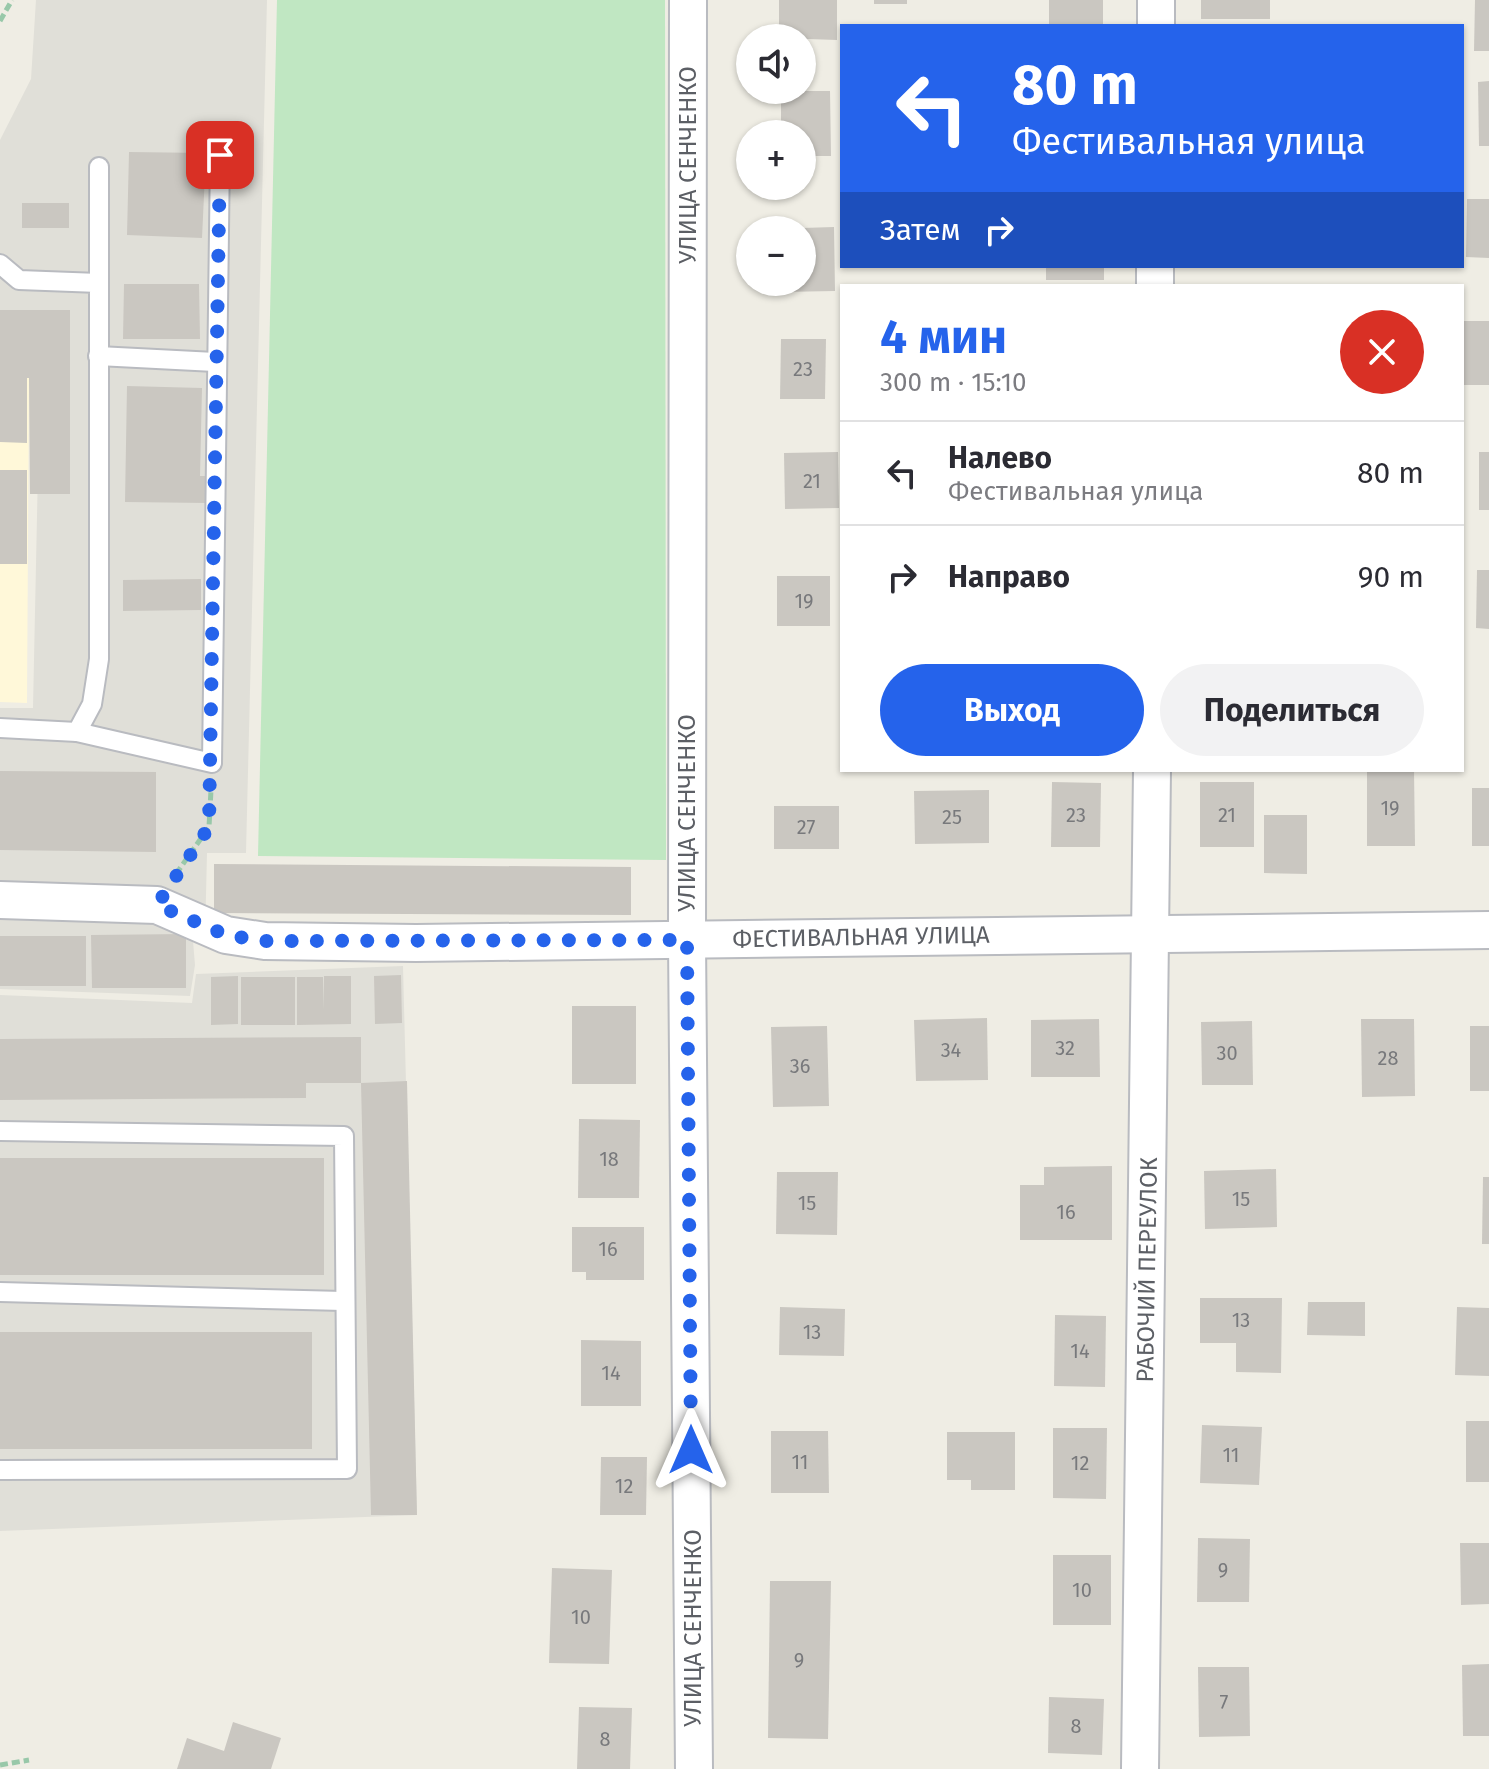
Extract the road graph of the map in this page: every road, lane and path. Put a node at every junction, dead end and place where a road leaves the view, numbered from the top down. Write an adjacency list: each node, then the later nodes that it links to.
1 (12, 0): 4 (path)
2 (688, 0): 20 (street, УЛИЦА СЕНЧЕНКО)
3 (1156, 0): 5 (street)
4 (0, 21)
5 (1156, 24)
6 (220, 155): 11 (lane)
7 (99, 167): 9 (lane)
8 (0, 264): 9 (lane)
9 (99, 283): 10 (lane)
10 (98, 356): 11 (lane); 13 (lane)
11 (215, 362): 14 (lane)
12 (0, 728): 13 (lane)
13 (77, 732): 14 (lane)
14 (212, 763): 17 (path)
15 (1152, 772): 19 (street, РАБОЧИЙ ПЕРЕУЛОК)
16 (0, 900): 17 (street, ФЕСТИВАЛЬНАЯ УЛИЦА)
17 (157, 905): 20 (street, ФЕСТИВАЛЬНАЯ УЛИЦА)
18 (1489, 930): 19 (street, ФЕСТИВАЛЬНАЯ УЛИЦА)
19 (1152, 933): 20 (street, ФЕСТИВАЛЬНАЯ УЛИЦА); 28 (street, РАБОЧИЙ ПЕРЕУЛОК)
20 (687, 940): 27 (street, УЛИЦА СЕНЧЕНКО)
21 (0, 1131): 23 (lane)
22 (0, 1292): 23 (lane)
23 (343, 1301): 24 (lane)
24 (0, 1470)
25 (29, 1760): 26 (path)
26 (0, 1765)
27 (694, 1769)
28 (1140, 1769)

